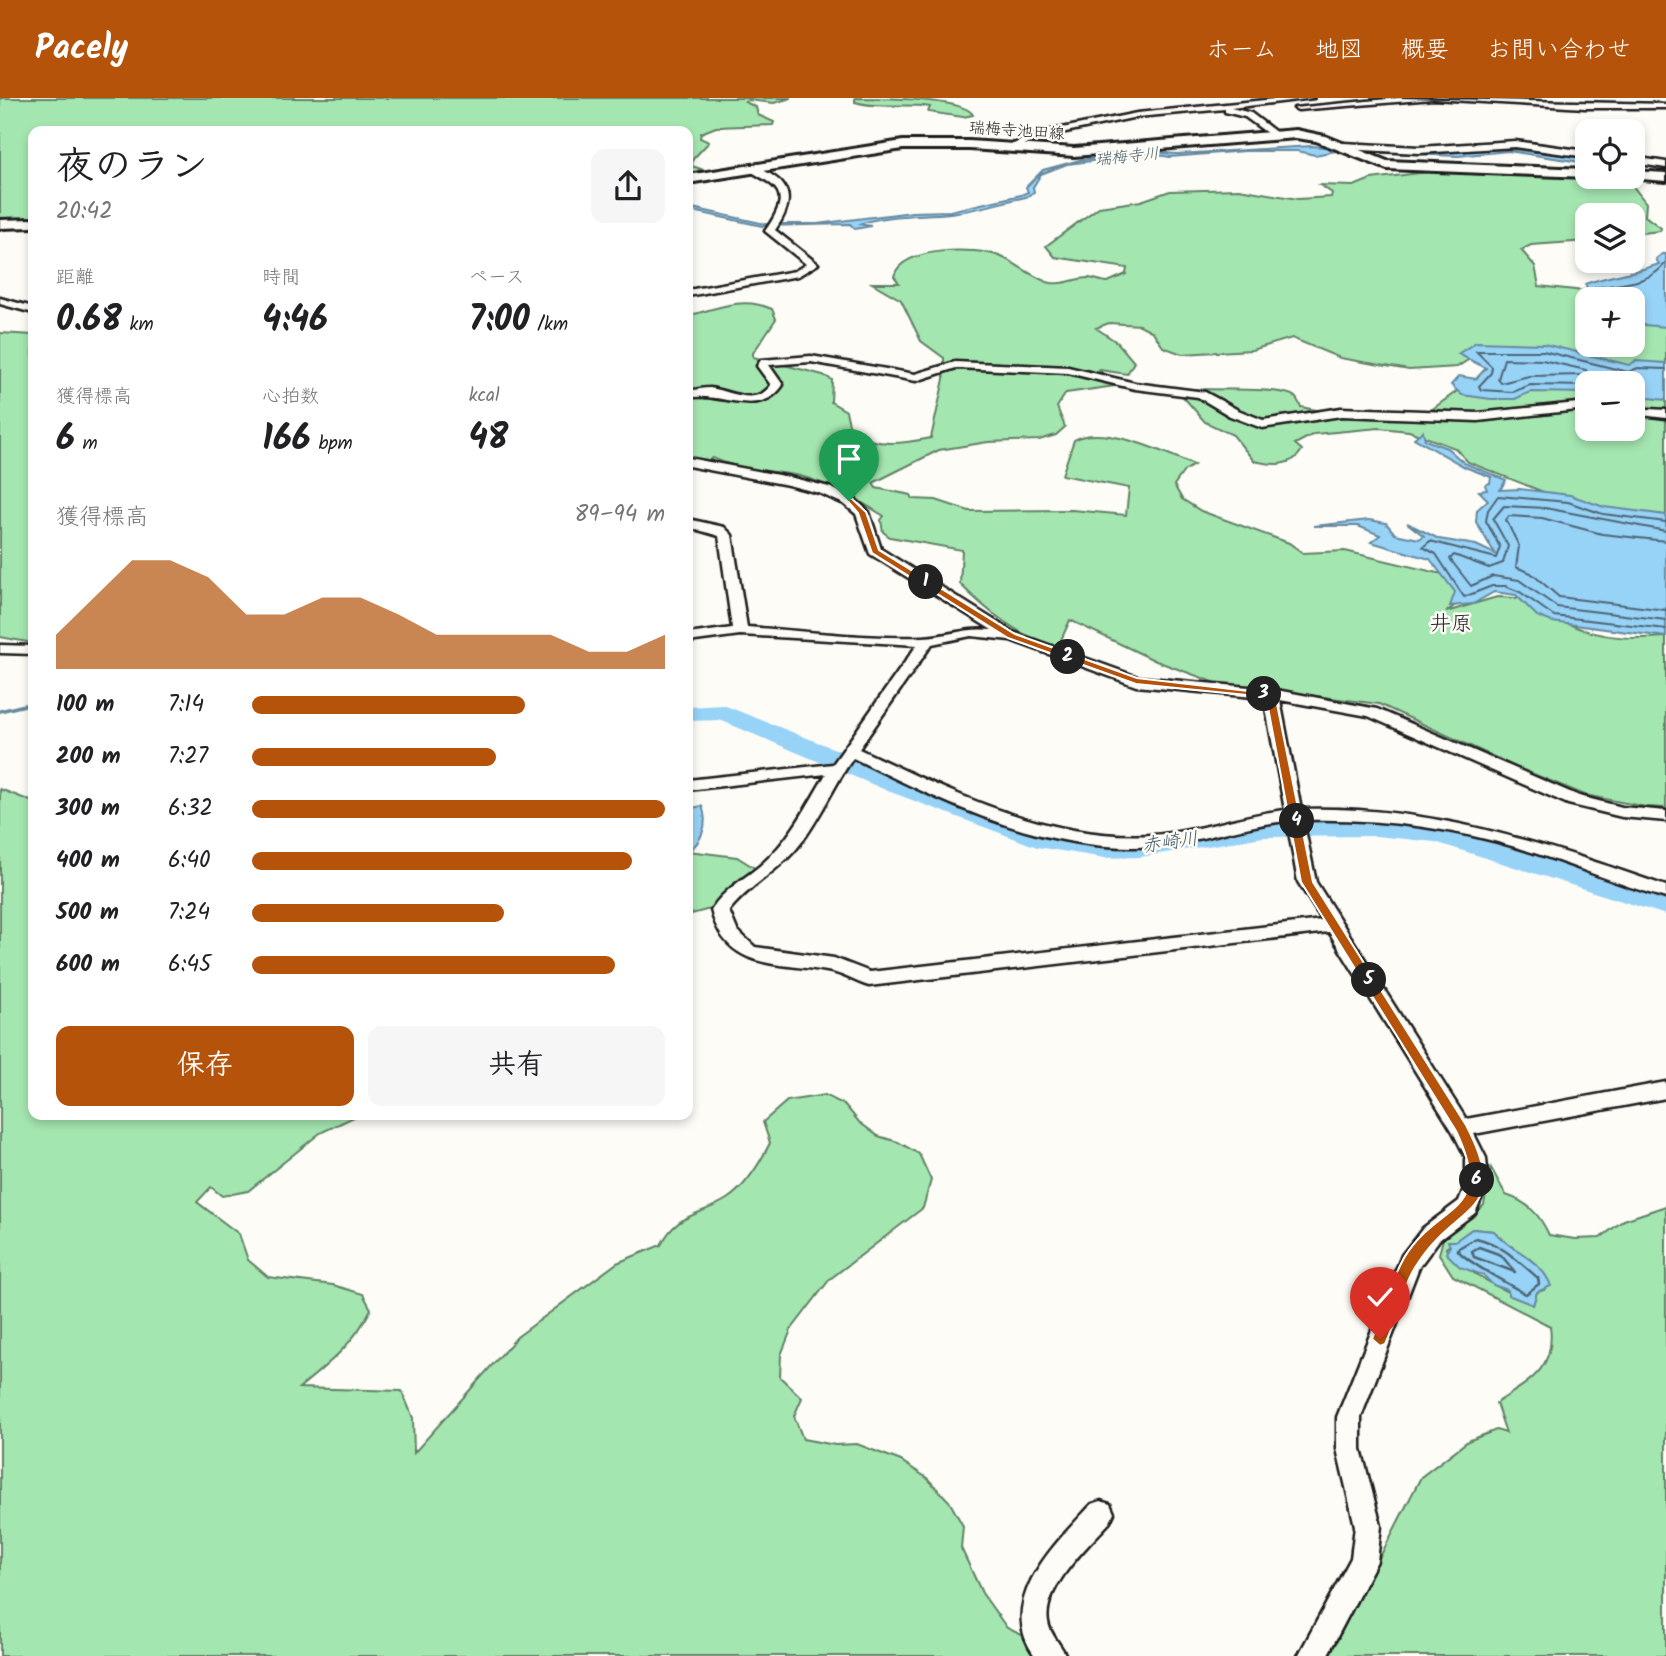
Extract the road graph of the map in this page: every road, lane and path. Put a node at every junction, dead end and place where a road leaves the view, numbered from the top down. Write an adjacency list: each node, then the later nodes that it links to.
1 (1216, 98): 8 (street)
2 (1310, 98): 6 (street)
3 (1430, 98): 7 (street)
4 (1436, 98): 5 (street)
5 (1666, 106)
6 (1204, 108): 7 (street); 8 (street)
7 (1232, 110): 9 (street)
8 (1190, 111): 11 (street)
9 (1274, 135): 10 (main road, 瑞梅寺池田線); 11 (main road, 瑞梅寺池田線)
10 (1343, 146): 12 (street); 16 (main road, 瑞梅寺池田線)
11 (1009, 148): 15 (main road, 瑞梅寺池田線)
12 (1575, 152)
13 (1645, 162): 14 (street)
14 (1666, 165)
15 (751, 168): 19 (main road, 瑞梅寺池田線); 22 (street)
16 (1575, 173)
17 (1645, 176): 18 (main road)
18 (1666, 177)
19 (693, 178)
20 (28, 223): 21 (main road)
21 (0, 224)
22 (693, 292)
23 (0, 301): 24 (street)
24 (28, 309)
25 (693, 394): 26 (street)
26 (1575, 407)
27 (1645, 412): 28 (street)
28 (1666, 414)
29 (693, 463): 32 (street)
30 (693, 524): 31 (street)
31 (740, 631): 33 (street); 34 (street)
32 (1012, 636): 34 (street); 37 (street)
33 (693, 637)
34 (927, 641): 38 (street)
35 (0, 649): 36 (street)
36 (28, 650)
37 (1270, 694): 41 (street); 42 (street)
38 (850, 751): 39 (street); 42 (street)
39 (838, 768): 40 (street); 44 (street)
40 (693, 784)
41 (1666, 817)
42 (1298, 825): 43 (street); 44 (street)
43 (1666, 892)
44 (1334, 925): 46 (street)
45 (1666, 1090): 46 (street)
46 (1461, 1128): 49 (street)
47 (1101, 1513): 48 (street)
48 (1052, 1656)
49 (1312, 1656)

